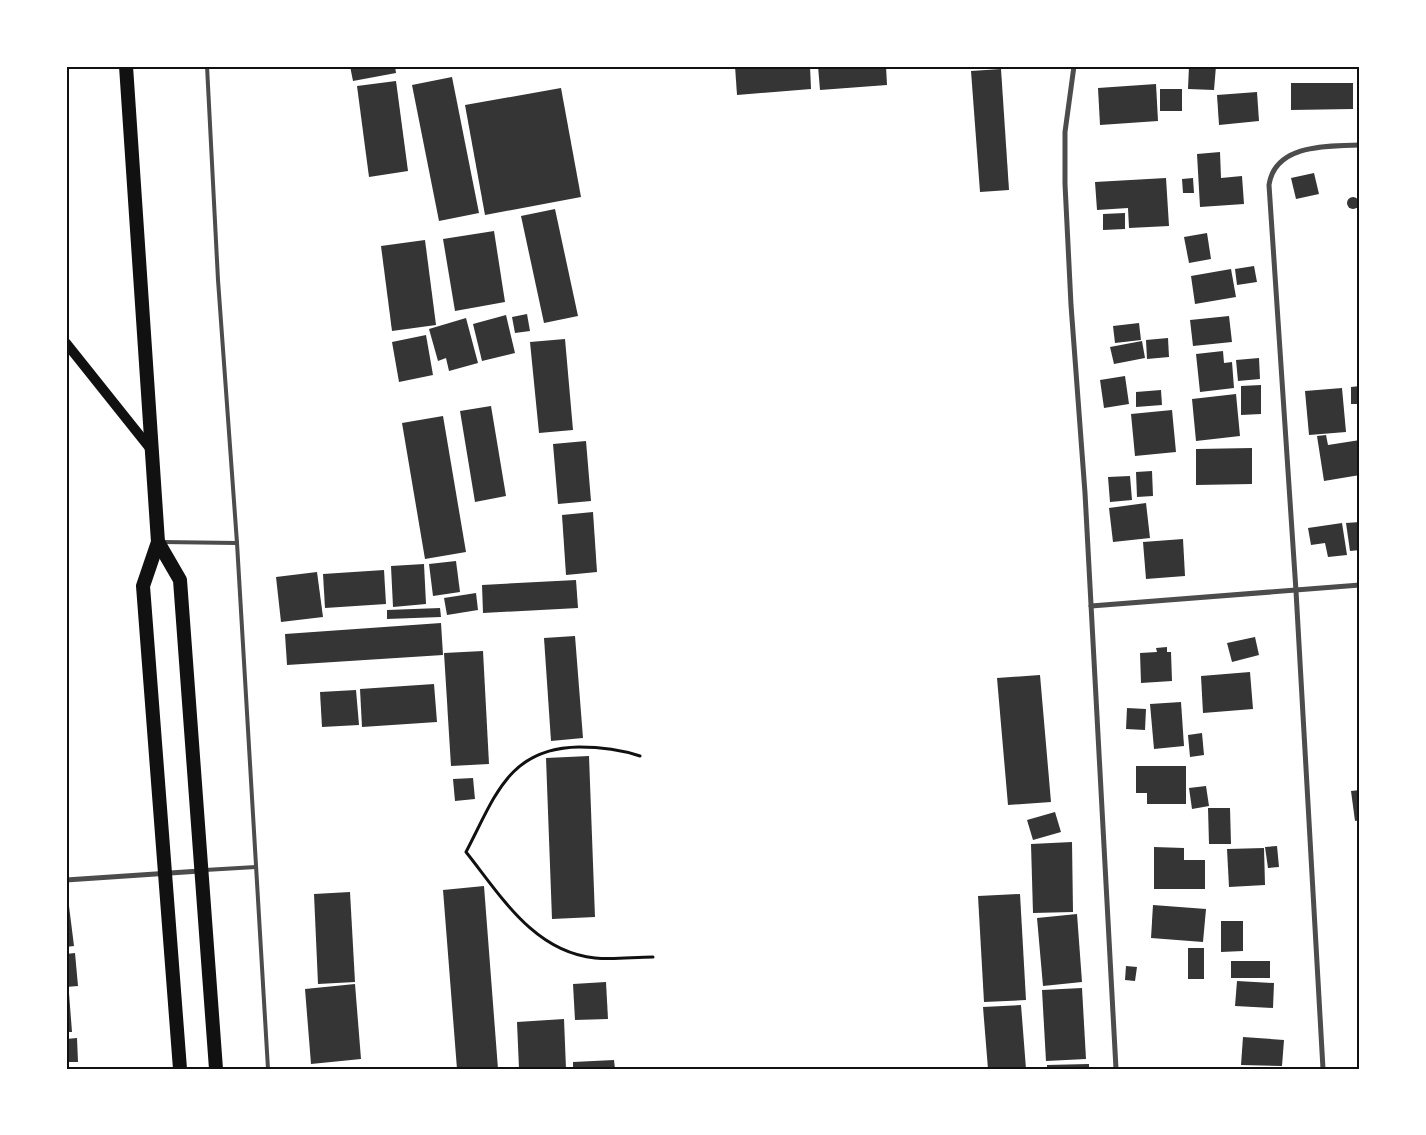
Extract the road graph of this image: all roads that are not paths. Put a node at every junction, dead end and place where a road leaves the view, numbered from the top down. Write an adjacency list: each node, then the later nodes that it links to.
1 (126, 66): 6 (highway)
2 (207, 66): 8 (lane)
3 (1074, 66): 11 (street)
4 (1360, 145): 10 (street)
5 (66, 343): 6 (main road)
6 (154, 453): 7 (highway)
7 (158, 542): 8 (lane); 13 (highway); 14 (highway)
8 (237, 543): 12 (lane)
9 (1360, 585): 10 (street)
10 (1296, 591): 11 (street); 20 (street)
11 (1091, 606): 19 (street)
12 (256, 867): 13 (lane); 18 (lane)
13 (203, 870): 14 (street); 17 (highway)
14 (166, 873): 15 (street); 16 (highway)
15 (66, 880)
16 (180, 1069)
17 (216, 1069)
18 (268, 1069)
19 (1116, 1069)
20 (1323, 1069)

